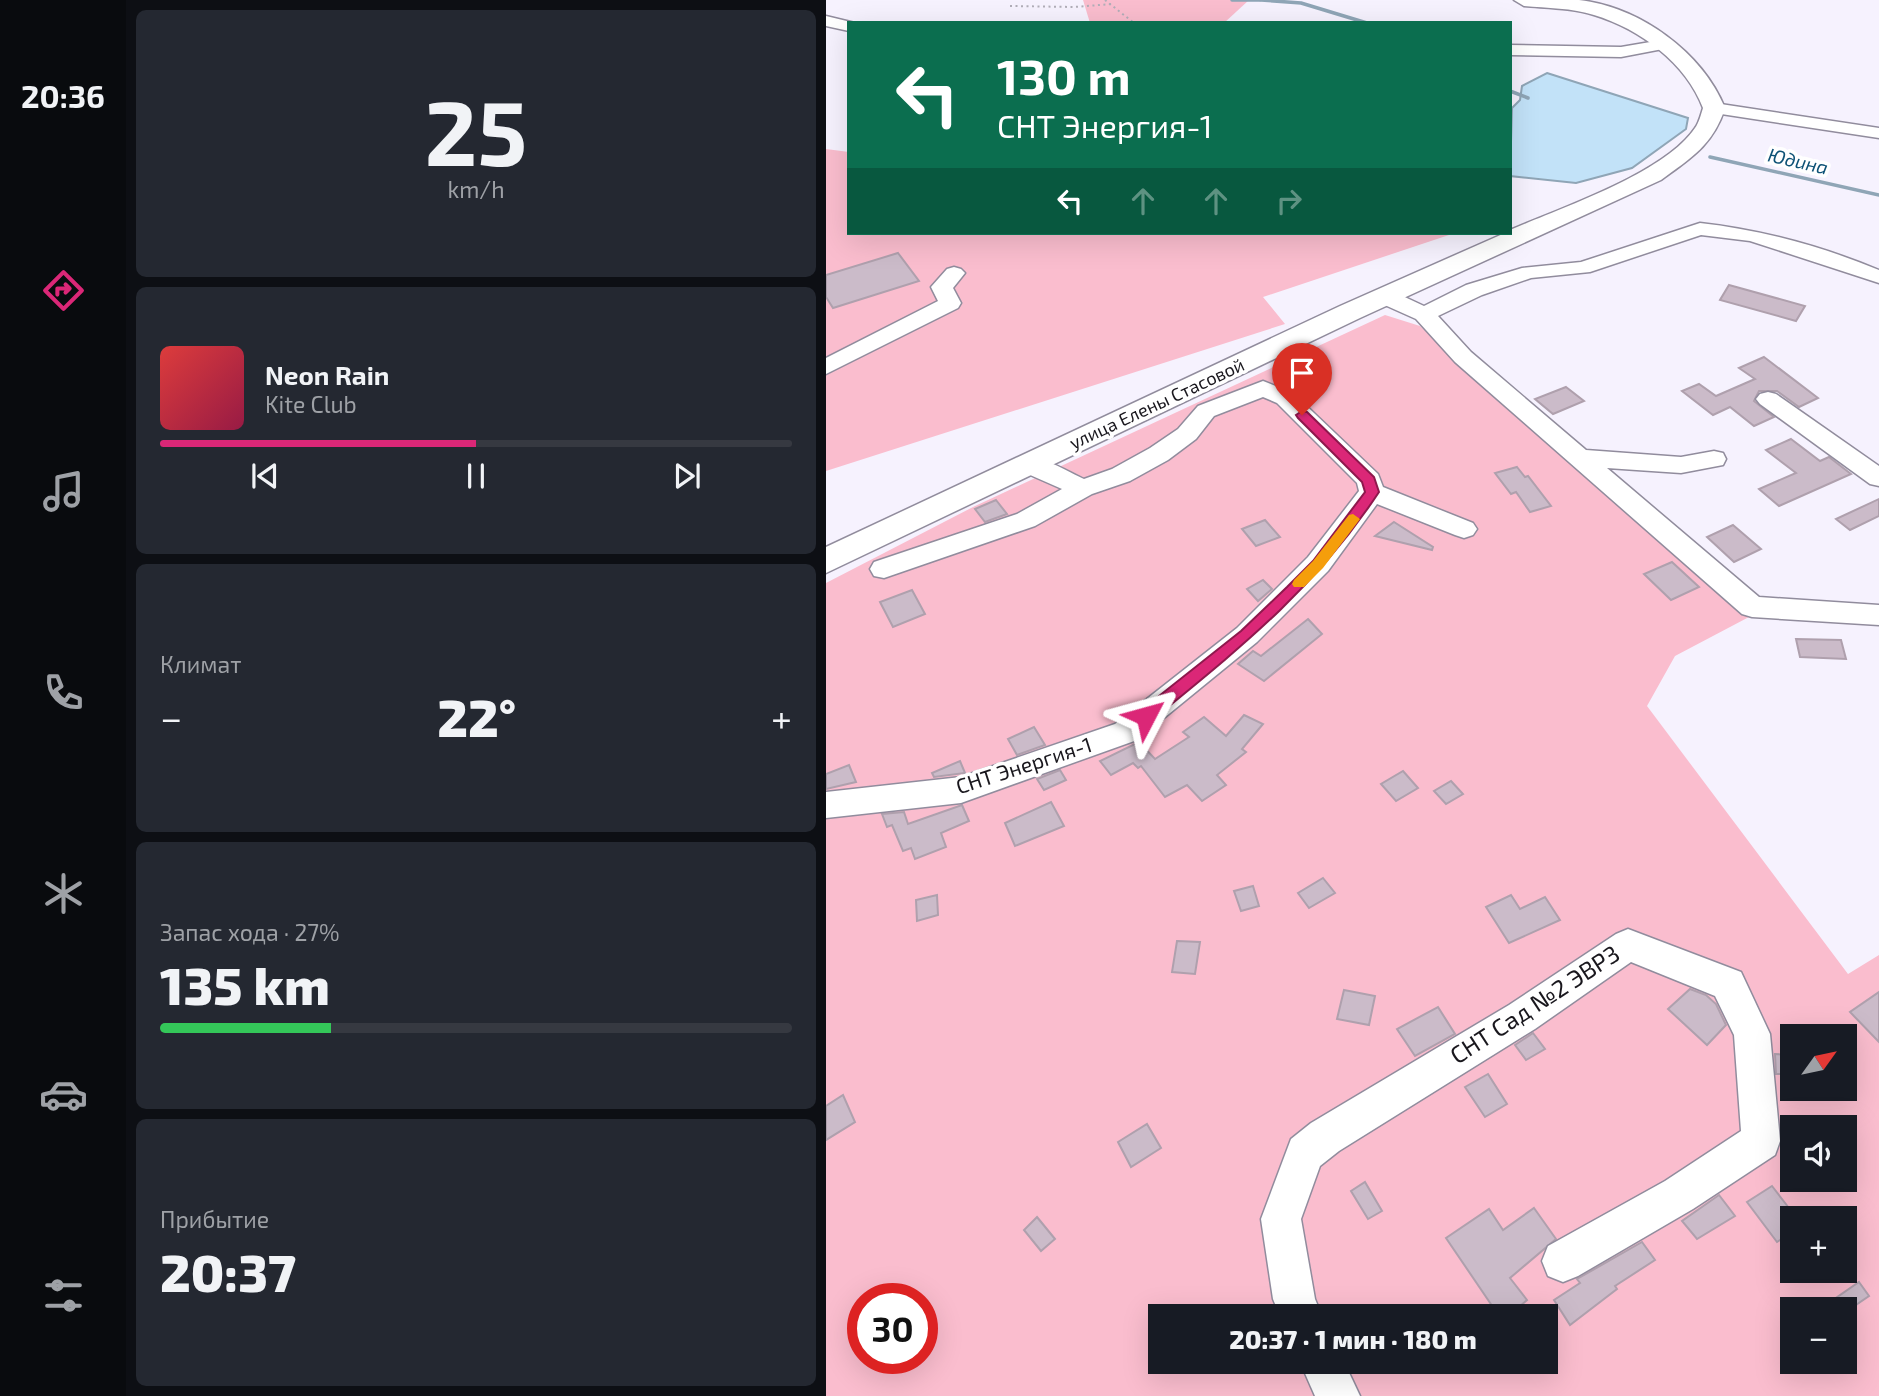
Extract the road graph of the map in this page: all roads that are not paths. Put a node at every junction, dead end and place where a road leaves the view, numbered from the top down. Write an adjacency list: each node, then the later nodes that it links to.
1 (1524, 0): 2 (main road)
2 (1595, 6): 5 (main road)
3 (826, 21): 4 (street)
4 (847, 26)
5 (1662, 45): 6 (street); 7 (main road)
6 (1512, 50)
7 (1714, 108): 8 (street); 13 (main road, улица Елены Стасовой)
8 (1879, 133)
9 (1849, 265): 10 (street); 12 (street); 14 (street)
10 (1879, 267)
11 (954, 273): 15 (street)
12 (1879, 277)
13 (1386, 297): 14 (street); 19 (main road, улица Елены Стасовой)
14 (1424, 314): 17 (street)
15 (826, 367)
16 (1768, 399): 20 (street)
17 (1580, 458): 18 (street); 26 (street)
18 (1714, 458)
19 (1030, 465): 21 (street); 24 (main road, улица Елены Стасовой)
20 (1879, 478)
21 (1083, 488): 22 (street); 25 (street)
22 (1372, 492): 23 (street); 27 (street, СНТ Энергия-1)
23 (1464, 529)
24 (826, 561)
25 (884, 569)
26 (1879, 615)
27 (826, 805)
28 (1563, 1261): 29 (street, СНТ Сад №2 ЭВРЗ)
29 (1296, 1304)
30 (1328, 1374): 31 (street)
31 (1338, 1396)

